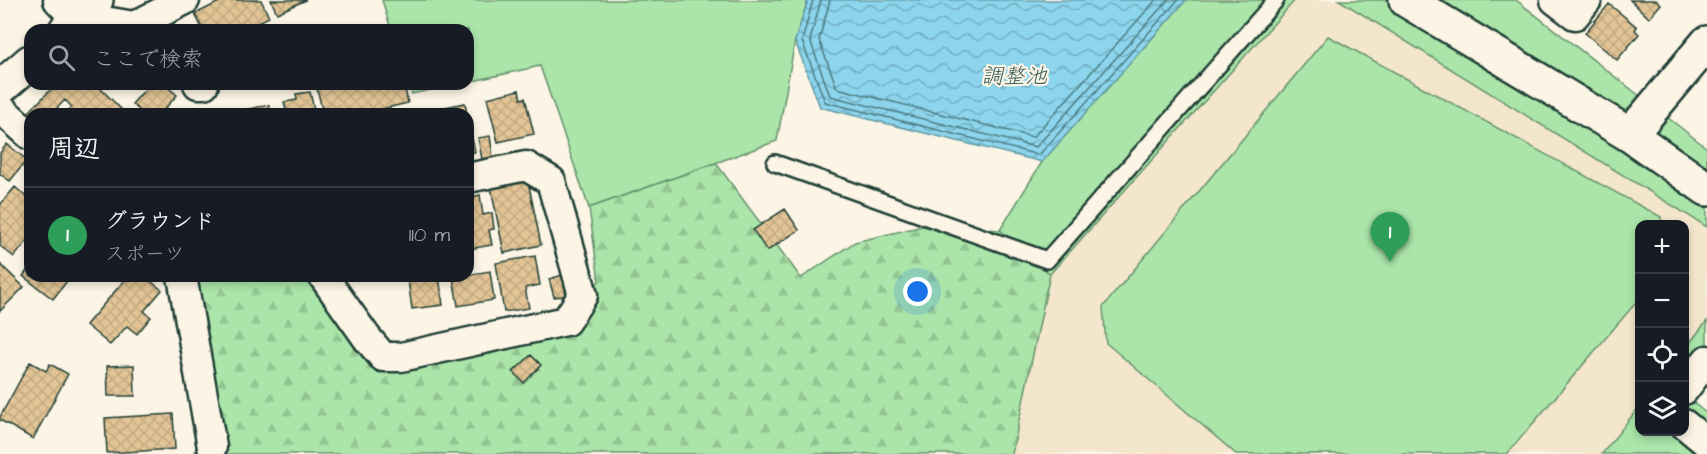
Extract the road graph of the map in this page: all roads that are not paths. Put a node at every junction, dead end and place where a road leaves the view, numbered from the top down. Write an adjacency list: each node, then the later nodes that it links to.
1 (185, 0): 8 (street)
2 (1276, 0): 15 (lane)
3 (1406, 0): 14 (street)
4 (1555, 0): 5 (street)
5 (1587, 0)
6 (76, 13): 7 (street)
7 (120, 24)
8 (143, 24)
9 (1705, 50): 14 (street)
10 (24, 67): 11 (street)
11 (0, 88)
12 (0, 108): 13 (street)
13 (24, 130)
14 (1630, 135): 17 (street)
15 (776, 163)
16 (474, 177): 19 (street)
17 (1707, 189)
18 (183, 282): 24 (street)
19 (327, 282)
20 (1707, 360): 21 (street)
21 (1689, 383)
22 (1689, 428): 23 (street)
23 (1707, 443)
24 (212, 447)

